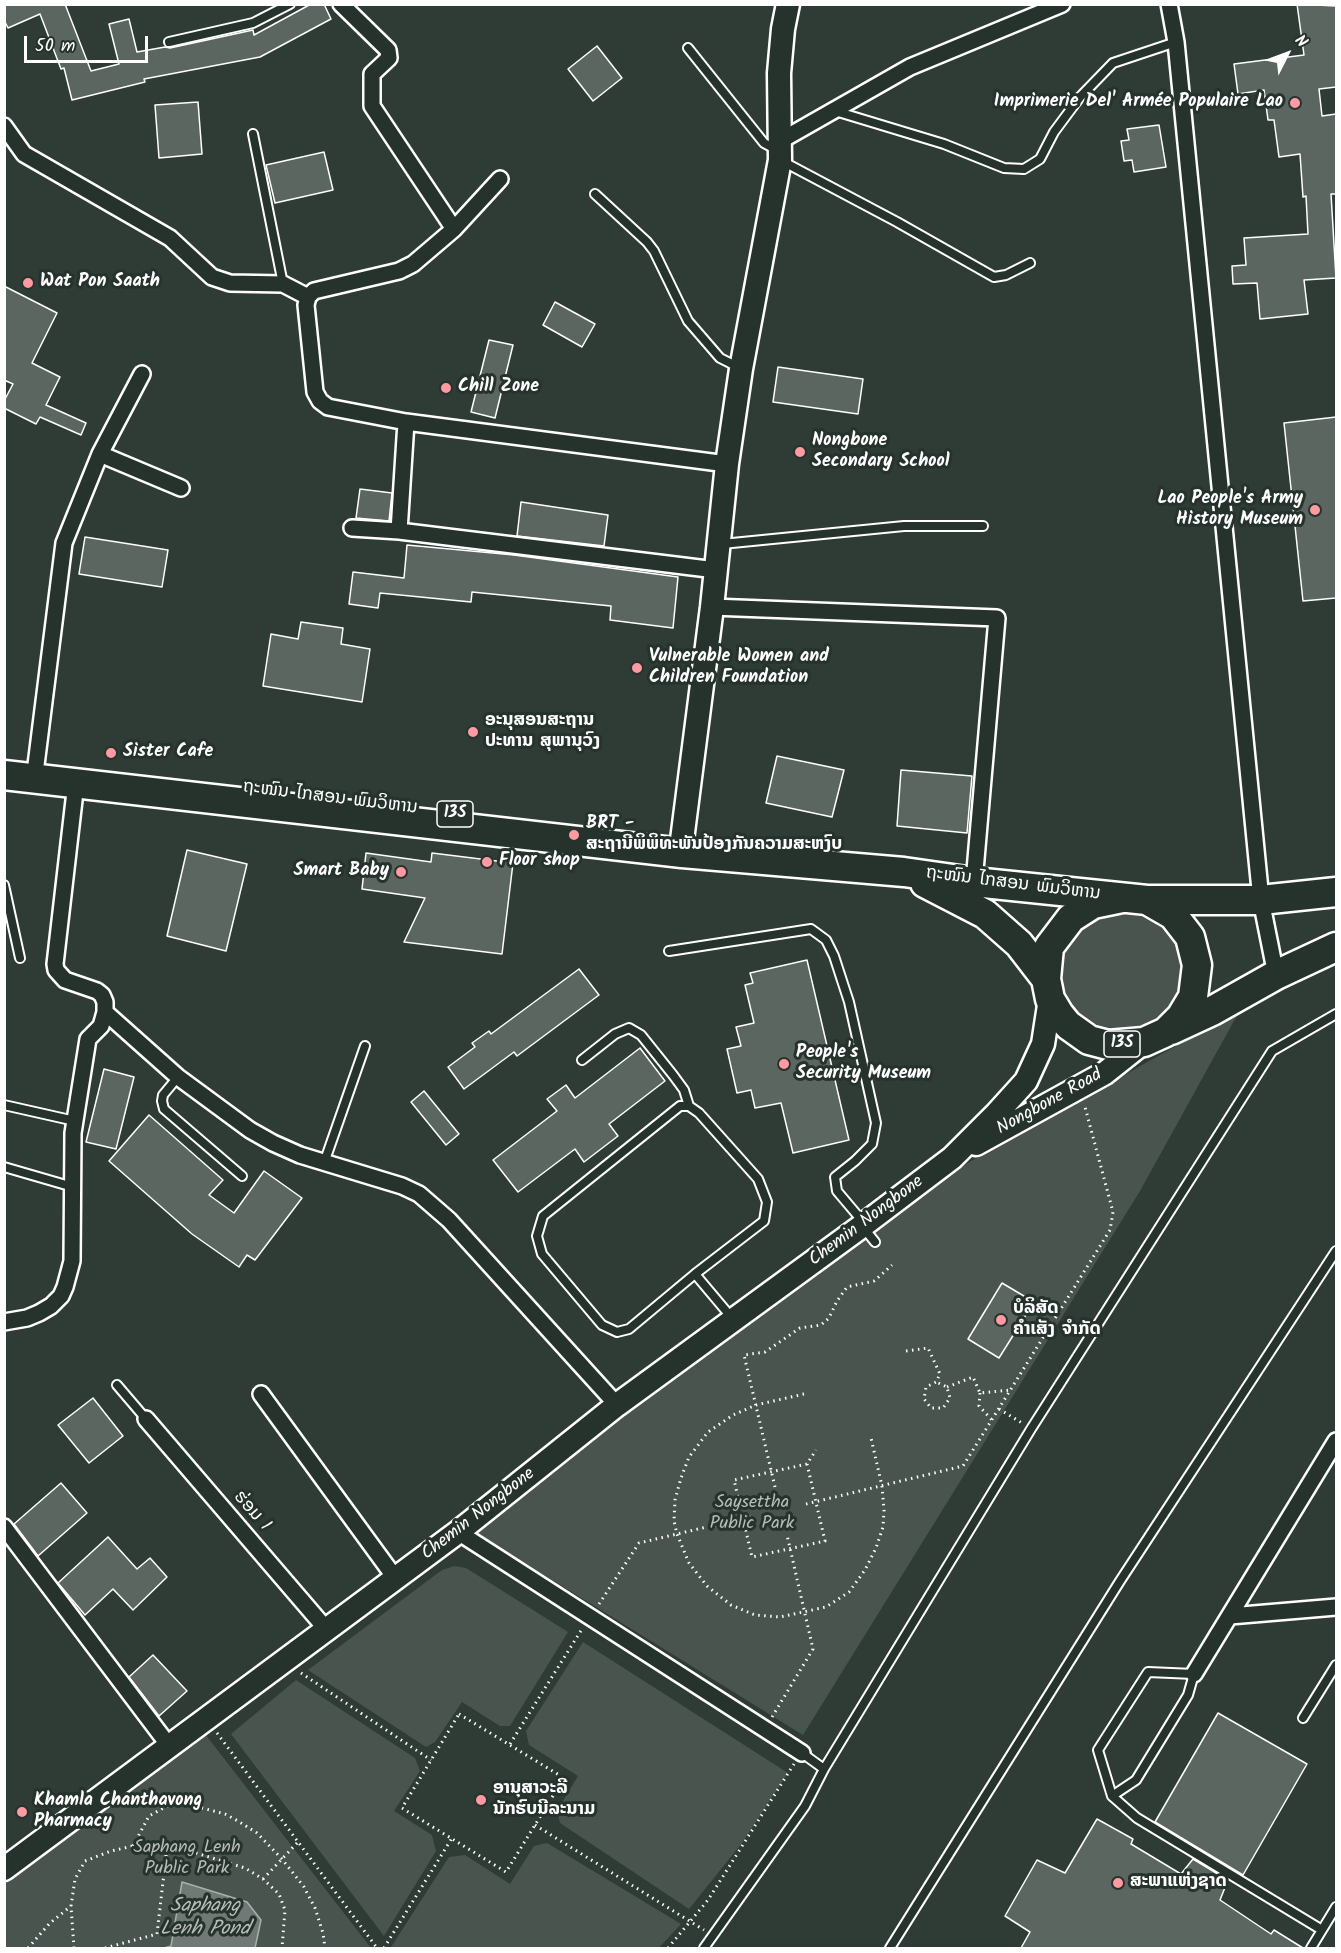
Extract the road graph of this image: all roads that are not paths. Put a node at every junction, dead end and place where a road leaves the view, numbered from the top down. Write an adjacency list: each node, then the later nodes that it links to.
1 (290, 4): 6 (lane)
2 (341, 4): 16 (street)
3 (788, 4): 12 (street)
4 (1062, 4): 9 (street)
5 (1169, 4): 7 (street)
6 (169, 42)
7 (1176, 42): 9 (lane); 42 (street)
8 (688, 48): 12 (lane)
9 (835, 111): 12 (street)
10 (8, 132): 13 (street); 18 (street)
11 (253, 134): 18 (lane)
12 (780, 151): 17 (lane); 20 (street)
13 (4, 154)
14 (500, 179): 16 (street)
15 (595, 194): 20 (lane)
16 (454, 229): 19 (street)
17 (1030, 263)
18 (283, 284): 19 (street)
19 (308, 297): 22 (street)
20 (741, 369): 24 (street)
21 (142, 374): 23 (street)
22 (406, 422): 24 (street); 28 (street)
23 (100, 454): 25 (street); 33 (street)
24 (727, 464): 29 (street)
25 (181, 488)
26 (983, 526): 29 (lane)
27 (352, 528): 28 (street)
28 (399, 531): 30 (street)
29 (719, 544): 30 (street)
30 (716, 570): 31 (street)
31 (712, 607): 36 (street); 38 (street)
32 (4, 762): 33 (highway, ຖະໜົນ ໄກສອນ ພົມວິຫານ / 13S)
33 (36, 765): 36 (highway, ຖະໜົນ ໄກສອນ ພົມວິຫານ / 13S)
34 (4, 775): 35 (highway, ຖະໜົນ ໄກສອນ ພົມວິຫານ / 13S)
35 (76, 783): 37 (highway, ຖະໜົນ ໄກສອນ ພົມວິຫານ / 13S); 48 (street)
36 (682, 840): 37 (highway, ຖະໜົນ ໄກສອນ ພົມວິຫານ / 13S)
37 (904, 872): 38 (highway, ຖະໜົນ ໄກສອນ ພົມວິຫານ / 13S); 47 (highway, ຖະໜົນ ໄກສອນ ພົມວິຫານ / 13S)
38 (974, 882): 41 (highway, ຖະໜົນ ໄກສອນ ພົມວິຫານ / 13S)
39 (4, 885): 45 (lane)
40 (1336, 892): 42 (highway, ຖະໜົນ ໄກສອນ ພົມວິຫານ / 13S)
41 (1135, 899): 42 (highway, ຖະໜົນ ໄກສອນ ພົມວິຫານ / 13S); 47 (highway, 13S); 50 (highway, 13S)
42 (1261, 900): 46 (street)
43 (1336, 947): 46 (highway, 13S)
44 (669, 951): 62 (lane)
45 (20, 958)
46 (1276, 975): 50 (highway, 13S)
47 (1048, 989): 50 (highway, 13S); 57 (street)
48 (105, 1012): 53 (street); 56 (street)
49 (1336, 1014): 83 (lane)
50 (1155, 1037): 57 (street, Nongbone Road)
51 (365, 1046): 58 (lane)
52 (582, 1060): 55 (lane)
53 (178, 1077): 58 (street); 60 (lane)
54 (4, 1105): 56 (lane)
55 (689, 1106): 64 (lane); 64 (lane)
56 (75, 1121): 61 (street)
57 (952, 1158): 62 (street, Chemin Nongbone)
58 (324, 1163): 69 (street)
59 (4, 1167): 61 (lane)
60 (242, 1176)
61 (73, 1187): 66 (street)
62 (867, 1231): 65 (street, Chemin Nongbone)
63 (1336, 1251): 89 (lane)
64 (695, 1274): 65 (lane)
65 (733, 1320): 69 (street, Chemin Nongbone)
66 (4, 1322)
67 (117, 1385): 70 (lane)
68 (261, 1395): 74 (street)
69 (617, 1405): 73 (street, Chemin Nongbone)
70 (146, 1419): 77 (street, ຮ່ອມ 1)
71 (1336, 1441): 76 (street)
72 (4, 1527): 81 (street)
73 (459, 1532): 74 (street, Chemin Nongbone); 82 (street)
74 (396, 1579): 77 (street, Chemin Nongbone)
75 (1336, 1606): 76 (street)
76 (1230, 1616): 79 (street)
77 (327, 1630): 81 (street, Chemin Nongbone)
78 (1336, 1665): 80 (lane)
79 (1194, 1674): 84 (lane); 84 (lane)
80 (1303, 1718)
81 (170, 1748): 85 (street, Chemin Nongbone)
82 (802, 1753): 83 (lane)
83 (824, 1769): 88 (lane)
84 (1112, 1796): 87 (lane)
85 (4, 1869)
86 (1336, 1907): 87 (lane)
87 (1322, 1930): 90 (lane)
88 (704, 1948)
89 (890, 1948)
90 (1311, 1948)

